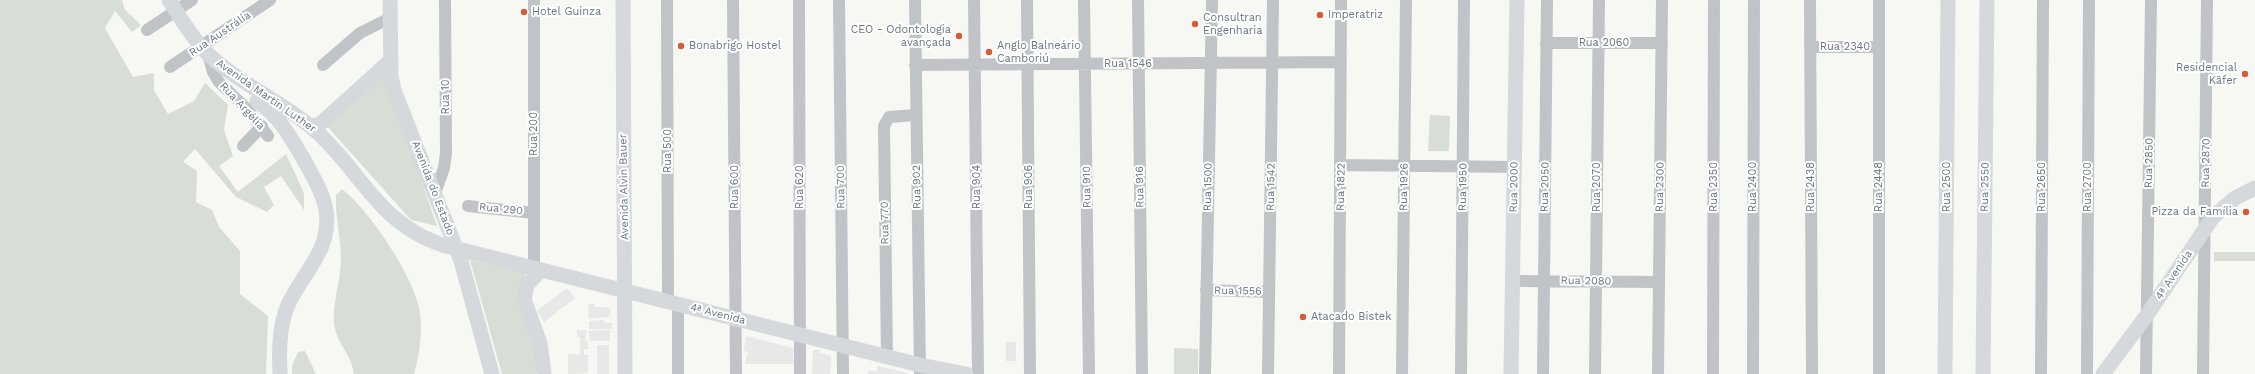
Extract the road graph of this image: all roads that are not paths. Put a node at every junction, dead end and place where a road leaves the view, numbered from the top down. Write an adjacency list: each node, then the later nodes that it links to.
1 (192, 0): 35 (street)
2 (390, 0): 36 (main road, Avenida do Estado)
3 (446, 0): 63 (street, Rua 10)
4 (534, 0): 65 (street, Rua 200)
5 (623, 0): 74 (main road, Avenida Alvin Bauer)
6 (667, 0): 76 (street, Rua 500)
7 (733, 0): 78 (street, Rua 600)
8 (799, 0): 79 (street, Rua 620)
9 (839, 0): 80 (street, Rua 700)
10 (915, 0): 51 (street, Rua 902)
11 (974, 0): 52 (street, Rua 904)
12 (1027, 0): 53 (street, Rua 906)
13 (1084, 0): 48 (street, Rua 910)
14 (1138, 0): 49 (street, Rua 916)
15 (1212, 0): 46 (street, Rua 1500)
16 (1273, 0): 47 (street, Rua 1542)
17 (1341, 0): 45 (street, Rua 1822)
18 (1406, 0): 59 (street, Rua 1926)
19 (1464, 0): 60 (street, Rua 1950)
20 (1517, 0): 61 (main road, Rua 2000)
21 (1547, 0): 38 (street, Rua 2050)
22 (1599, 0): 39 (street, Rua 2070)
23 (1662, 0): 40 (street, Rua 2300)
24 (1714, 0): 105 (street, Rua 2350)
25 (1754, 0): 106 (street, Rua 2400)
26 (1810, 0): 42 (street, Rua 2438)
27 (1879, 0): 41 (street, Rua 2448)
28 (1948, 0): 109 (main road, Rua 2500)
29 (1987, 0): 110 (main road, Rua 2550)
30 (2043, 0): 111 (street, Rua 2650)
31 (2088, 0): 112 (street, Rua 2700)
32 (2151, 0): 77 (street, Rua 2850)
33 (2207, 0): 66 (street, Rua 2870)
34 (264, 2): 43 (street, Rua Austrália)
35 (173, 5): 37 (street); 43 (main road, Avenida Martin Luther)
36 (390, 18): 44 (main road, Avenida do Estado); 50 (street)
37 (147, 30)
38 (1546, 43): 39 (street, Rua 2060); 70 (street, Rua 2050)
39 (1598, 43): 40 (street, Rua 2060); 71 (street, Rua 2070)
40 (1662, 43): 72 (street, Rua 2300)
41 (1879, 46): 42 (street, Rua 2340); 108 (street, Rua 2448)
42 (1810, 47): 107 (street, Rua 2438)
43 (205, 50): 54 (street, Rua Austrália); 56 (main road, Avenida Martin Luther); 57 (street, Rua Argélia); 83 (main road)
44 (391, 60): 56 (main road); 63 (main road, Avenida do Estado)
45 (1340, 62): 47 (street, Rua 1546); 58 (street, Rua 1822)
46 (1211, 63): 47 (street, Rua 1546); 49 (street, Rua 1546); 73 (street, Rua 1500)
47 (1272, 63): 75 (street, Rua 1542)
48 (1085, 64): 49 (street, Rua 1546); 53 (street, Rua 1546); 94 (street, Rua 910)
49 (1139, 64): 95 (street, Rua 916)
50 (322, 65)
51 (915, 65): 52 (street, Rua 1546); 55 (street, Rua 902)
52 (976, 65): 53 (street, Rua 1546); 92 (street, Rua 904)
53 (1028, 65): 93 (street, Rua 906)
54 (170, 67)
55 (916, 115): 81 (street, Rua 770); 82 (street, Rua 902)
56 (311, 126): 67 (main road, Avenida Martin Luther)
57 (243, 146)
58 (1341, 165): 59 (street); 98 (street, Rua 1822)
59 (1404, 166): 60 (street); 99 (street, Rua 1926)
60 (1463, 167): 61 (street); 100 (street, Rua 1950)
61 (1514, 168): 69 (main road, Rua 2000)
62 (2255, 188): 66 (main road, 4ª Avenida)
63 (435, 193): 84 (main road, Avenida do Estado)
64 (468, 206): 65 (street, Rua 290)
65 (534, 213): 68 (street, Rua 200)
66 (2205, 228): 77 (main road, 4ª Avenida); 115 (street, Rua 2870)
67 (471, 252): 68 (main road, 4ª Avenida)
68 (538, 269): 74 (main road, 4ª Avenida); 85 (main road)
69 (1512, 281): 70 (street, Rua 2080); 101 (main road, Rua 2000)
70 (1544, 281): 71 (street, Rua 2080); 102 (street, Rua 2050)
71 (1596, 282): 72 (street, Rua 2080); 103 (street, Rua 2070)
72 (1659, 282): 104 (street, Rua 2300)
73 (1206, 290): 75 (street, Rua 1556); 96 (street, Rua 1500)
74 (625, 291): 76 (main road, 4ª Avenida); 86 (main road, Avenida Alvin Bauer)
75 (1269, 292): 97 (street, Rua 1542)
76 (673, 303): 78 (main road, 4ª Avenida); 87 (street, Rua 500)
77 (2146, 315): 113 (main road, 4ª Avenida); 114 (street, Rua 2850)
78 (735, 319): 79 (main road, 4ª Avenida); 88 (street, Rua 600)
79 (800, 335): 80 (main road, 4ª Avenida); 89 (street, Rua 620)
80 (843, 346): 81 (main road, 4ª Avenida); 90 (street, Rua 700)
81 (887, 357): 82 (main road, 4ª Avenida)
82 (920, 370): 91 (main road, 4ª Avenida)
83 (280, 374)
84 (492, 374)
85 (544, 374)
86 (625, 374)
87 (678, 374)
88 (736, 374)
89 (800, 374)
90 (843, 374)
91 (966, 374)
92 (978, 374)
93 (1030, 374)
94 (1089, 374)
95 (1142, 374)
96 (1205, 374)
97 (1268, 374)
98 (1339, 374)
99 (1402, 374)
100 (1461, 374)
101 (1511, 374)
102 (1543, 374)
103 (1596, 374)
104 (1658, 374)
105 (1713, 374)
106 (1753, 374)
107 (1812, 374)
108 (1879, 374)
109 (1945, 374)
110 (1983, 374)
111 (2041, 374)
112 (2087, 374)
113 (2103, 374)
114 (2146, 374)
115 (2203, 374)

